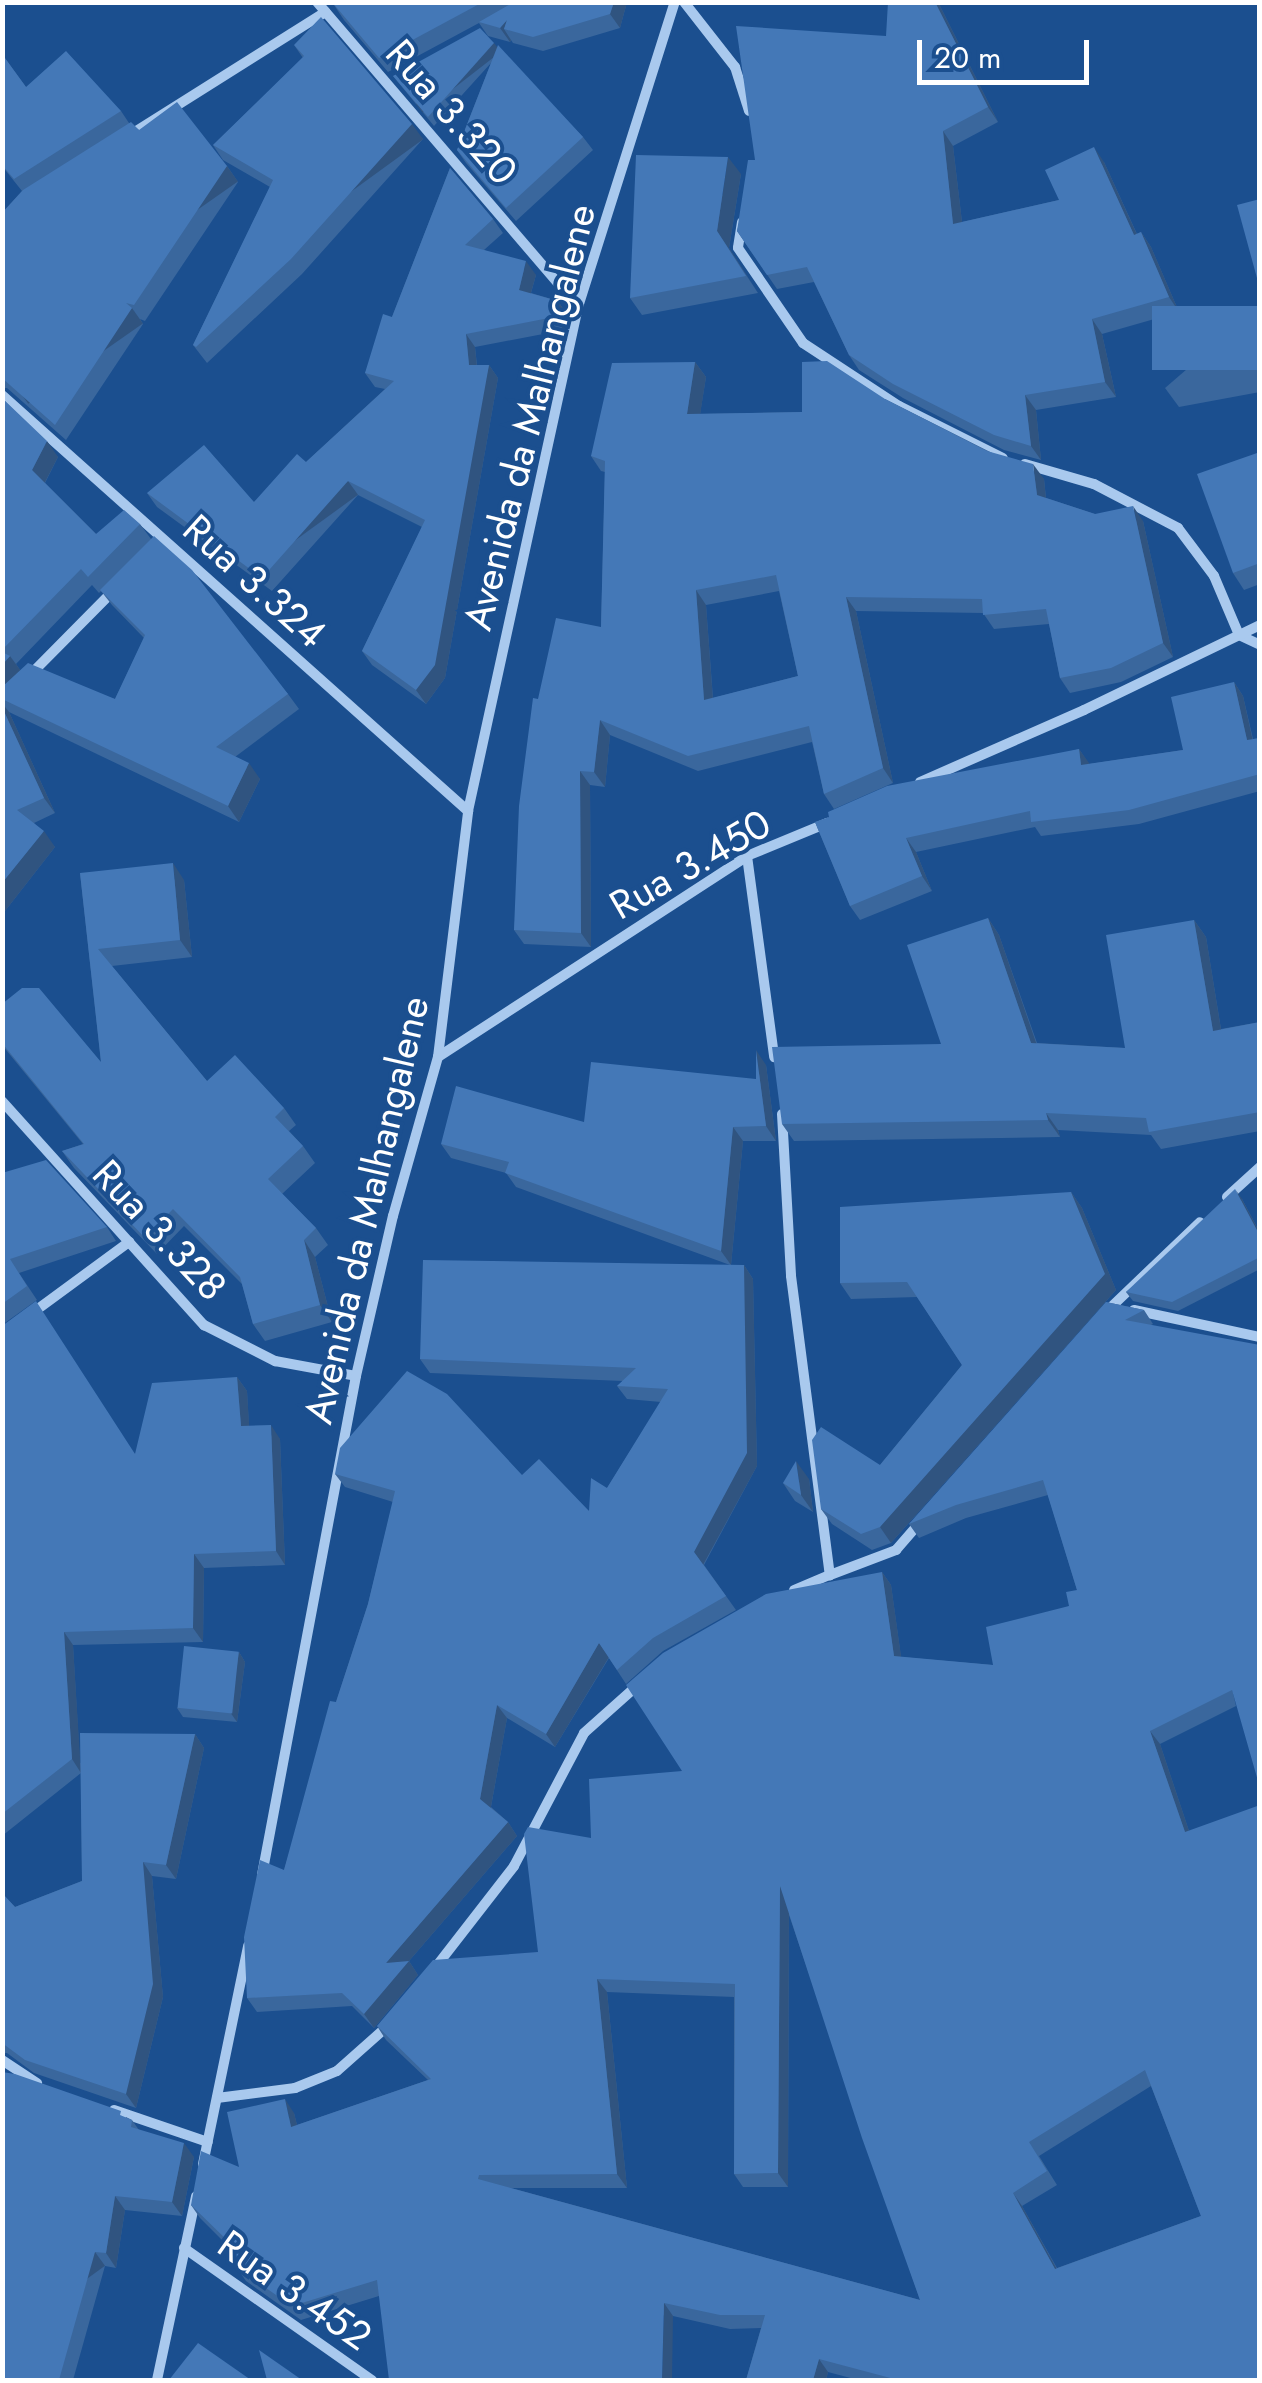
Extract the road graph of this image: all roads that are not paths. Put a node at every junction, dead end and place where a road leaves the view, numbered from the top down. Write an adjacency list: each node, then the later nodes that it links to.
1 (675, 2): 9 (street, Avenida da Malhangalene)
2 (684, 2): 6 (street)
3 (321, 7): 5 (street, Rua 3.320); 7 (street)
4 (404, 73): 5 (street)
5 (388, 82): 9 (street, Rua 3.320)
6 (752, 131)
7 (116, 144)
8 (744, 214): 15 (street)
9 (578, 307): 19 (street, Avenida da Malhangalene)
10 (2, 395): 11 (street, Rua 3.324)
11 (164, 540): 12 (street); 19 (street, Rua 3.324)
12 (151, 554)
13 (124, 581): 17 (street)
14 (1260, 625): 15 (street)
15 (1239, 635): 16 (street); 18 (street)
16 (1260, 645)
17 (16, 689)
18 (906, 788)
19 (468, 811): 22 (street, Avenida da Malhangalene)
20 (835, 820): 21 (street, Rua 3.450)
21 (747, 856): 22 (street, Rua 3.450); 23 (street)
22 (438, 1057): 34 (street, Avenida da Malhangalene)
23 (776, 1069)
24 (2, 1101): 29 (street, Rua 3.328)
25 (781, 1108): 36 (street)
26 (1260, 1167): 27 (street)
27 (1219, 1205)
28 (1206, 1218): 30 (street)
29 (129, 1242): 32 (street); 34 (street, Rua 3.328)
30 (1112, 1306): 31 (street); 33 (street)
31 (1099, 1320)
32 (18, 1324)
33 (1260, 1337)
34 (356, 1376): 39 (street, Avenida da Malhangalene)
35 (934, 1506): 36 (street)
36 (830, 1575): 37 (street)
37 (784, 1592)
38 (653, 1671): 41 (street)
39 (259, 1887)
40 (252, 1926): 47 (street)
41 (431, 1973)
42 (394, 2018): 47 (street)
43 (2, 2060): 45 (street)
44 (2, 2078): 45 (street)
45 (30, 2080): 46 (street)
46 (47, 2087)
47 (217, 2098): 49 (street)
48 (100, 2106): 49 (street)
49 (208, 2142): 50 (street)
50 (184, 2248): 51 (street); 52 (street, Rua 3.452)
51 (158, 2380)
52 (372, 2380)

